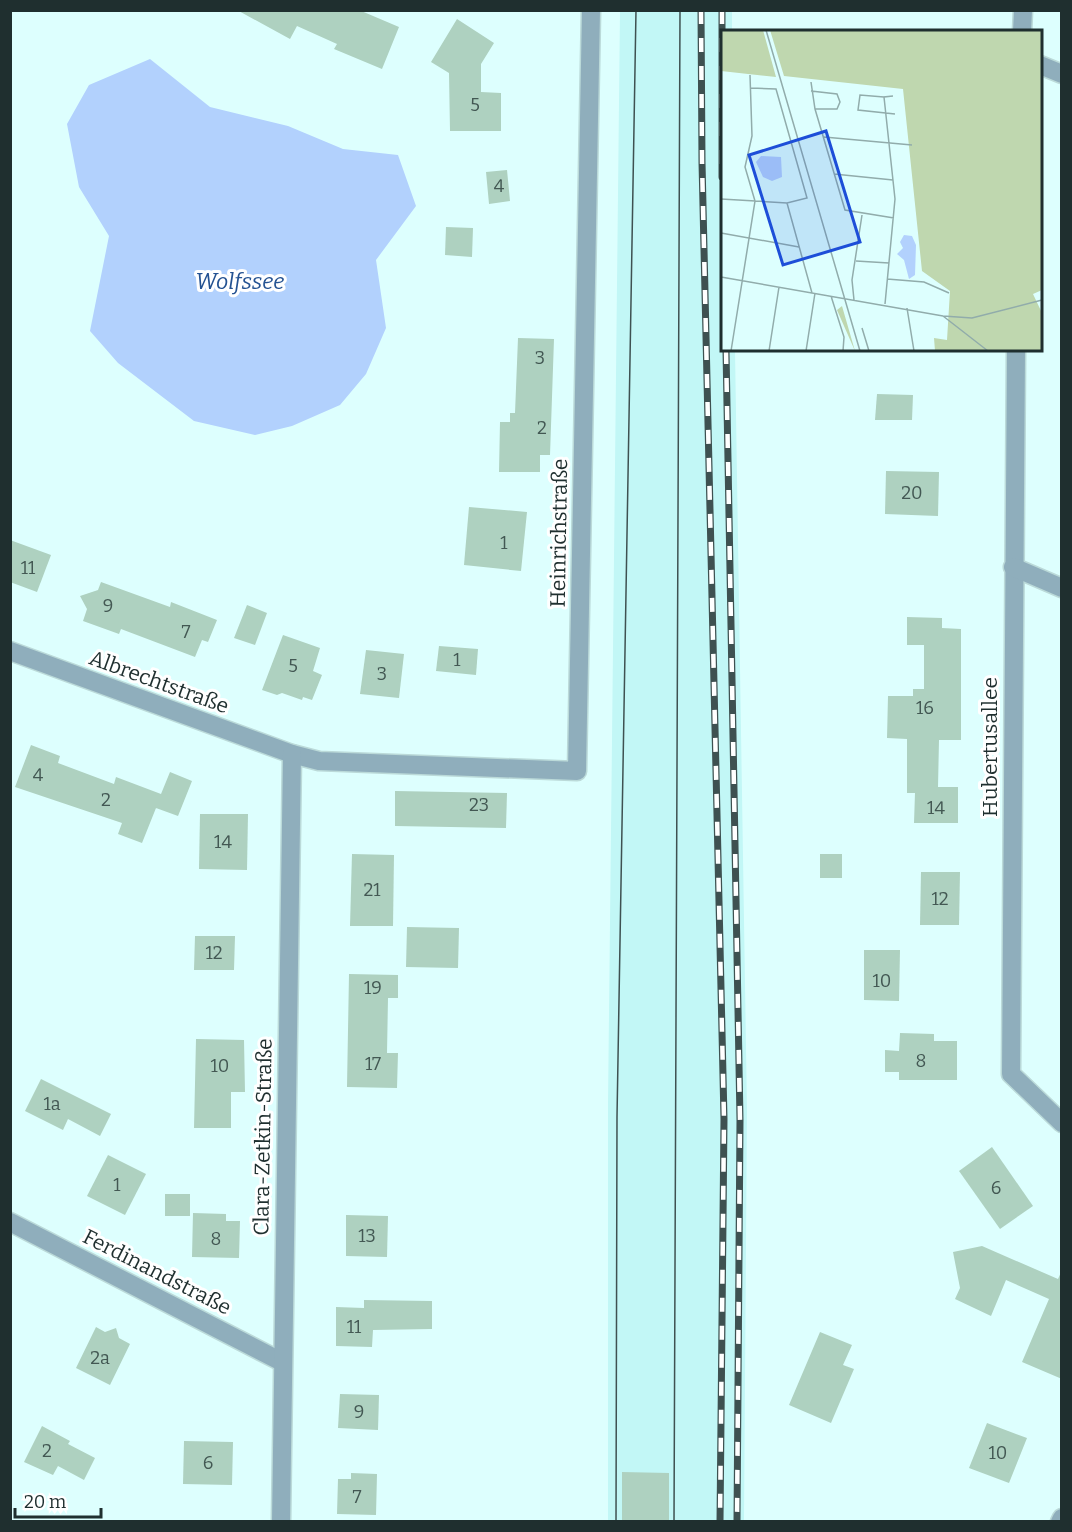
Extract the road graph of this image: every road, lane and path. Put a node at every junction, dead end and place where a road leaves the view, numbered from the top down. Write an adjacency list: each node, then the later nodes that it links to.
1 (591, 10): 10 (street, Heinrichstraße)
2 (1023, 10): 3 (street)
3 (1022, 30)
4 (1042, 65): 5 (street)
5 (1062, 74)
6 (1016, 351): 7 (street, Hubertusallee)
7 (1013, 567): 8 (street); 11 (street, Hubertusallee)
8 (1062, 588)
9 (10, 651): 10 (street, Albrechtstraße)
10 (292, 754): 13 (street, Clara-Zetkin-Straße)
11 (1062, 1123)
12 (10, 1222): 13 (street, Ferdinandstraße)
13 (282, 1362): 14 (street, Clara-Zetkin-Straße)
14 (281, 1521)

